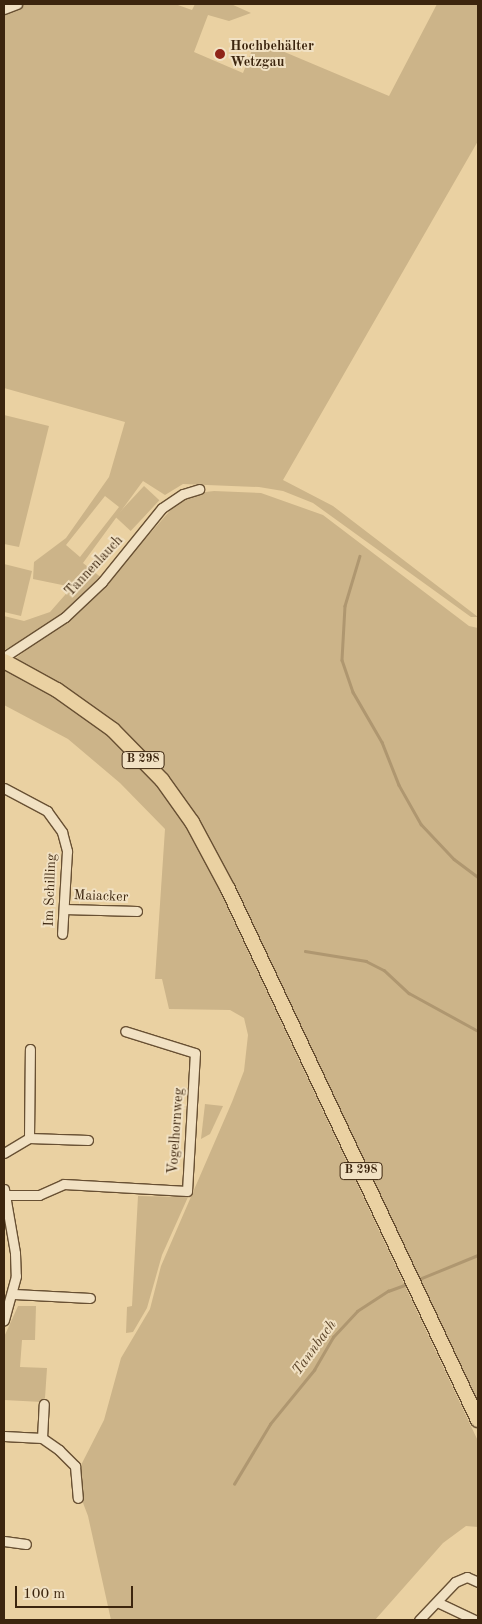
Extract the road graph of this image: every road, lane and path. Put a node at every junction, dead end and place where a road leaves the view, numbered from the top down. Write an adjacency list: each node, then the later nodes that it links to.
1 (17, 4): 2 (street)
2 (4, 9)
3 (199, 489): 4 (street, Tannenlauch)
4 (4, 659): 20 (main road, B 298)
5 (4, 788): 6 (street, Im Schilling)
6 (64, 909): 7 (street, Maiacker); 8 (street, Im Schilling)
7 (137, 911)
8 (62, 934)
9 (125, 1031): 14 (street, Vogelhornweg)
10 (30, 1049): 11 (street)
11 (29, 1138): 12 (street); 13 (street)
12 (88, 1140)
13 (4, 1153)
14 (4, 1192): 15 (street)
15 (6, 1207): 16 (street)
16 (14, 1294): 17 (street); 18 (street)
17 (90, 1298)
18 (4, 1320)
19 (44, 1404): 22 (street)
20 (478, 1420)
21 (4, 1436): 22 (street)
22 (42, 1438): 23 (street)
23 (78, 1498)
24 (4, 1541): 25 (street)
25 (26, 1544)
26 (478, 1582): 27 (street)
27 (437, 1602): 28 (street); 29 (street)
28 (419, 1620)
29 (475, 1620)

